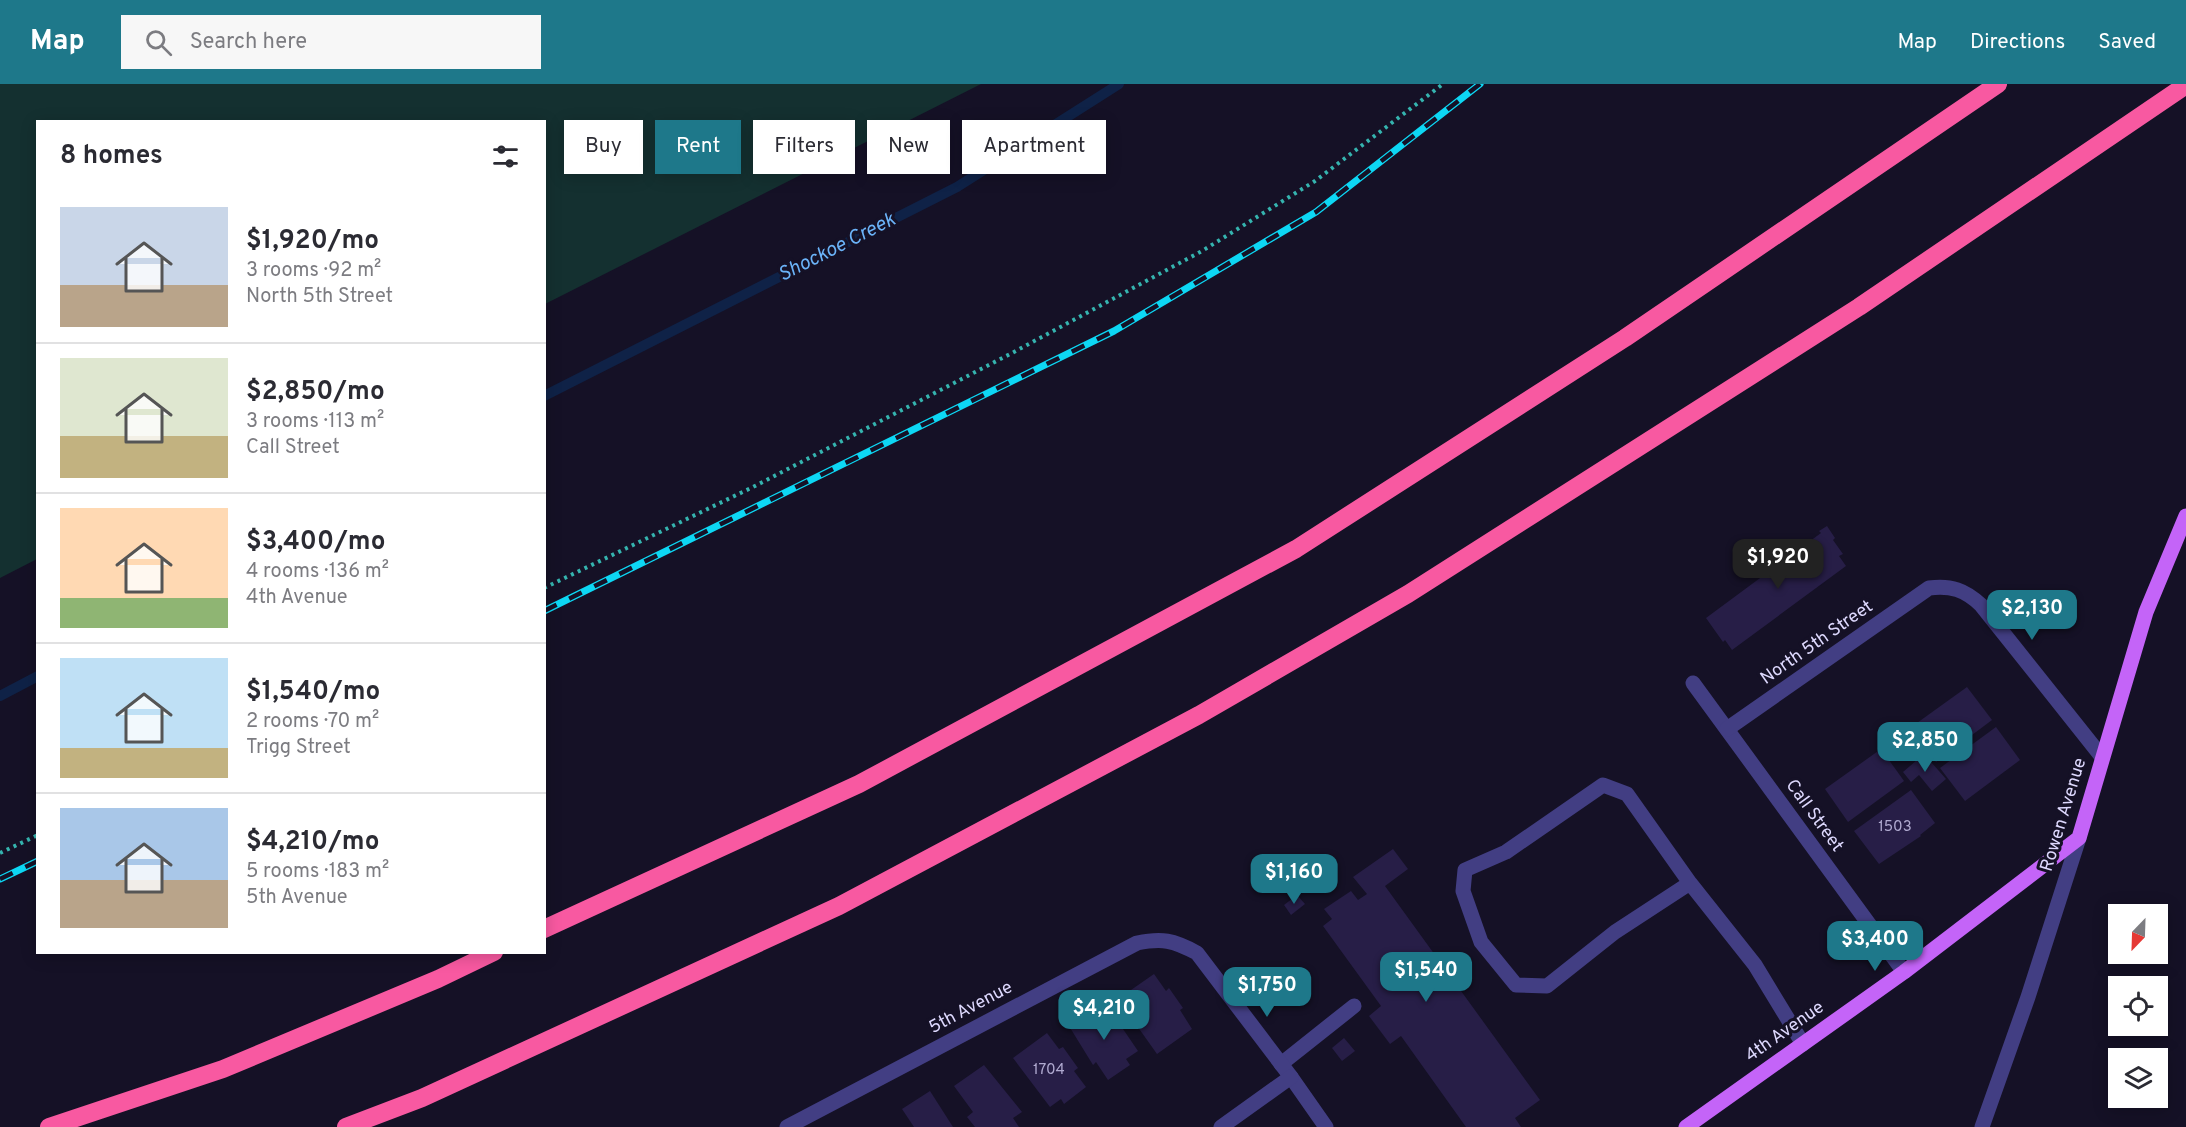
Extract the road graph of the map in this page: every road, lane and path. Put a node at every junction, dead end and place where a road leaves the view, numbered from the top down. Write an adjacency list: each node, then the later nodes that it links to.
1 (1443, 84): 5 (path)
2 (1998, 84): 13 (highway)
3 (2186, 85): 21 (highway)
4 (2186, 516): 8 (main road, Rowen Avenue)
5 (546, 587)
6 (1694, 683): 7 (street, Call Street)
7 (1727, 729): 8 (street, North 5th Street); 15 (street, Call Street)
8 (2102, 758): 10 (main road, Rowen Avenue)
9 (36, 836): 11 (path)
10 (2079, 838): 15 (main road, 4th Avenue); 26 (street, Rowen Avenue)
11 (0, 853)
12 (1690, 883): 12 (street); 17 (street)
13 (546, 928)
14 (490, 954): 20 (highway)
15 (1904, 972): 17 (main road, 4th Avenue)
16 (1354, 1006): 18 (street)
17 (1803, 1044): 25 (main road, 4th Avenue)
18 (1281, 1064): 19 (street); 22 (street, 5th Avenue)
19 (1291, 1077): 23 (street); 24 (street)
20 (49, 1127)
21 (346, 1127)
22 (787, 1127)
23 (1221, 1127)
24 (1326, 1127)
25 (1686, 1127)
26 (1982, 1127)

